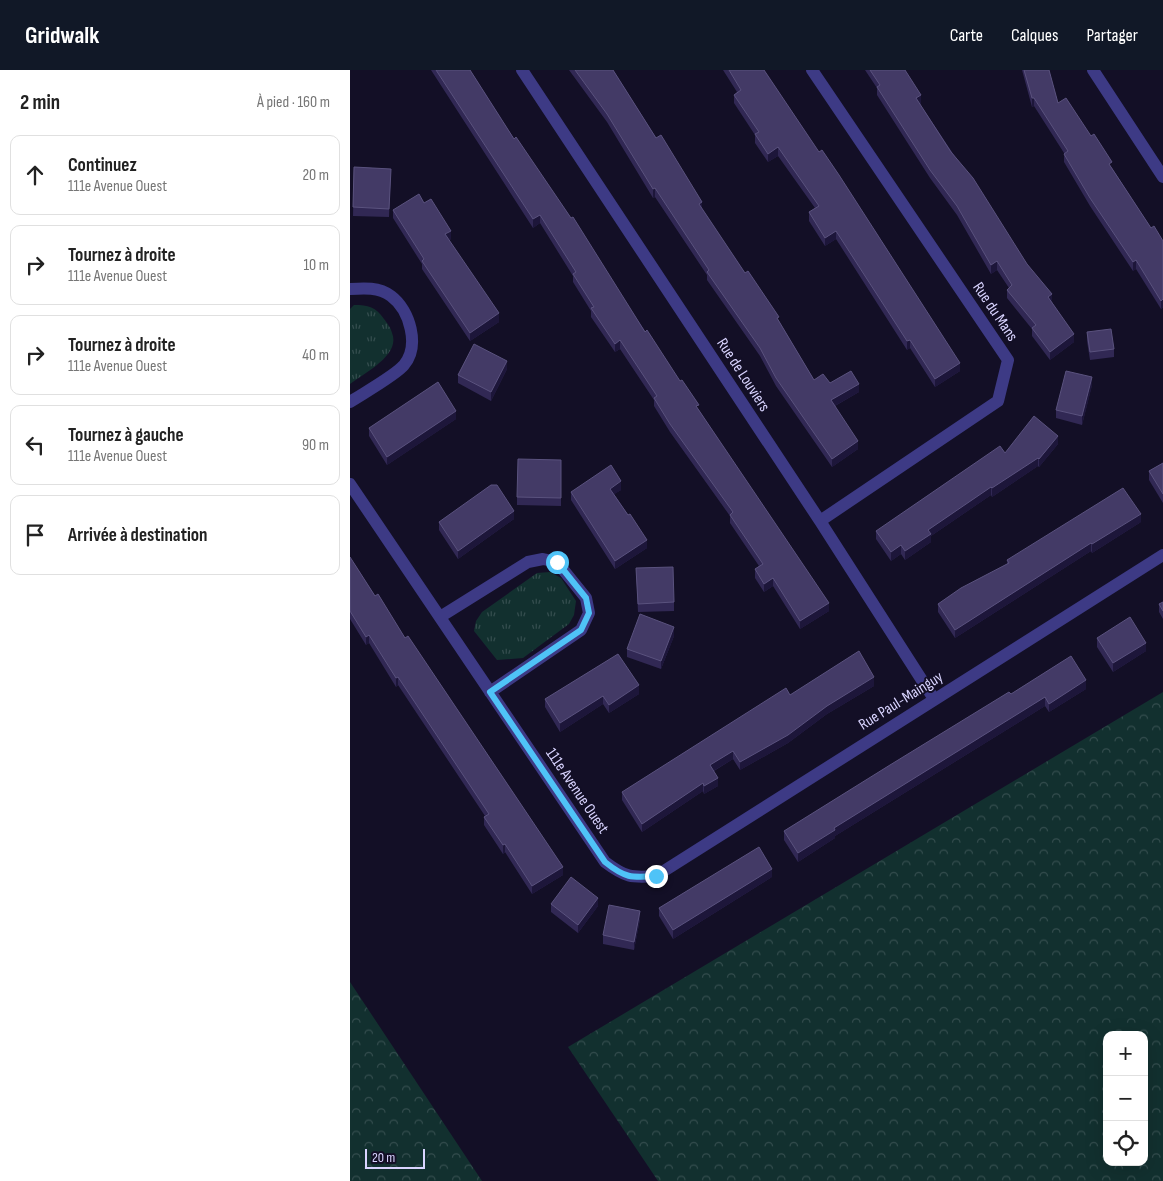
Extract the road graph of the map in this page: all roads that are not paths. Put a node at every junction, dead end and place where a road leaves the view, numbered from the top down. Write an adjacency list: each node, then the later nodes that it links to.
1 (522, 70): 8 (street, Rue de Louviers)
2 (812, 70): 8 (street, Rue du Mans)
3 (1093, 70): 4 (street)
4 (1163, 177)
5 (350, 289): 6 (street)
6 (350, 402)
7 (350, 484): 10 (street, 111e Avenue Ouest)
8 (820, 521): 12 (street, Rue de Louviers)
9 (1163, 555): 12 (street, Rue Paul-Mainguy)
10 (440, 617): 11 (street, 111e Avenue Ouest); 11 (street)
11 (490, 692): 13 (street, 111e Avenue Ouest)
12 (934, 700): 13 (street, Rue Paul-Mainguy)
13 (656, 876)

